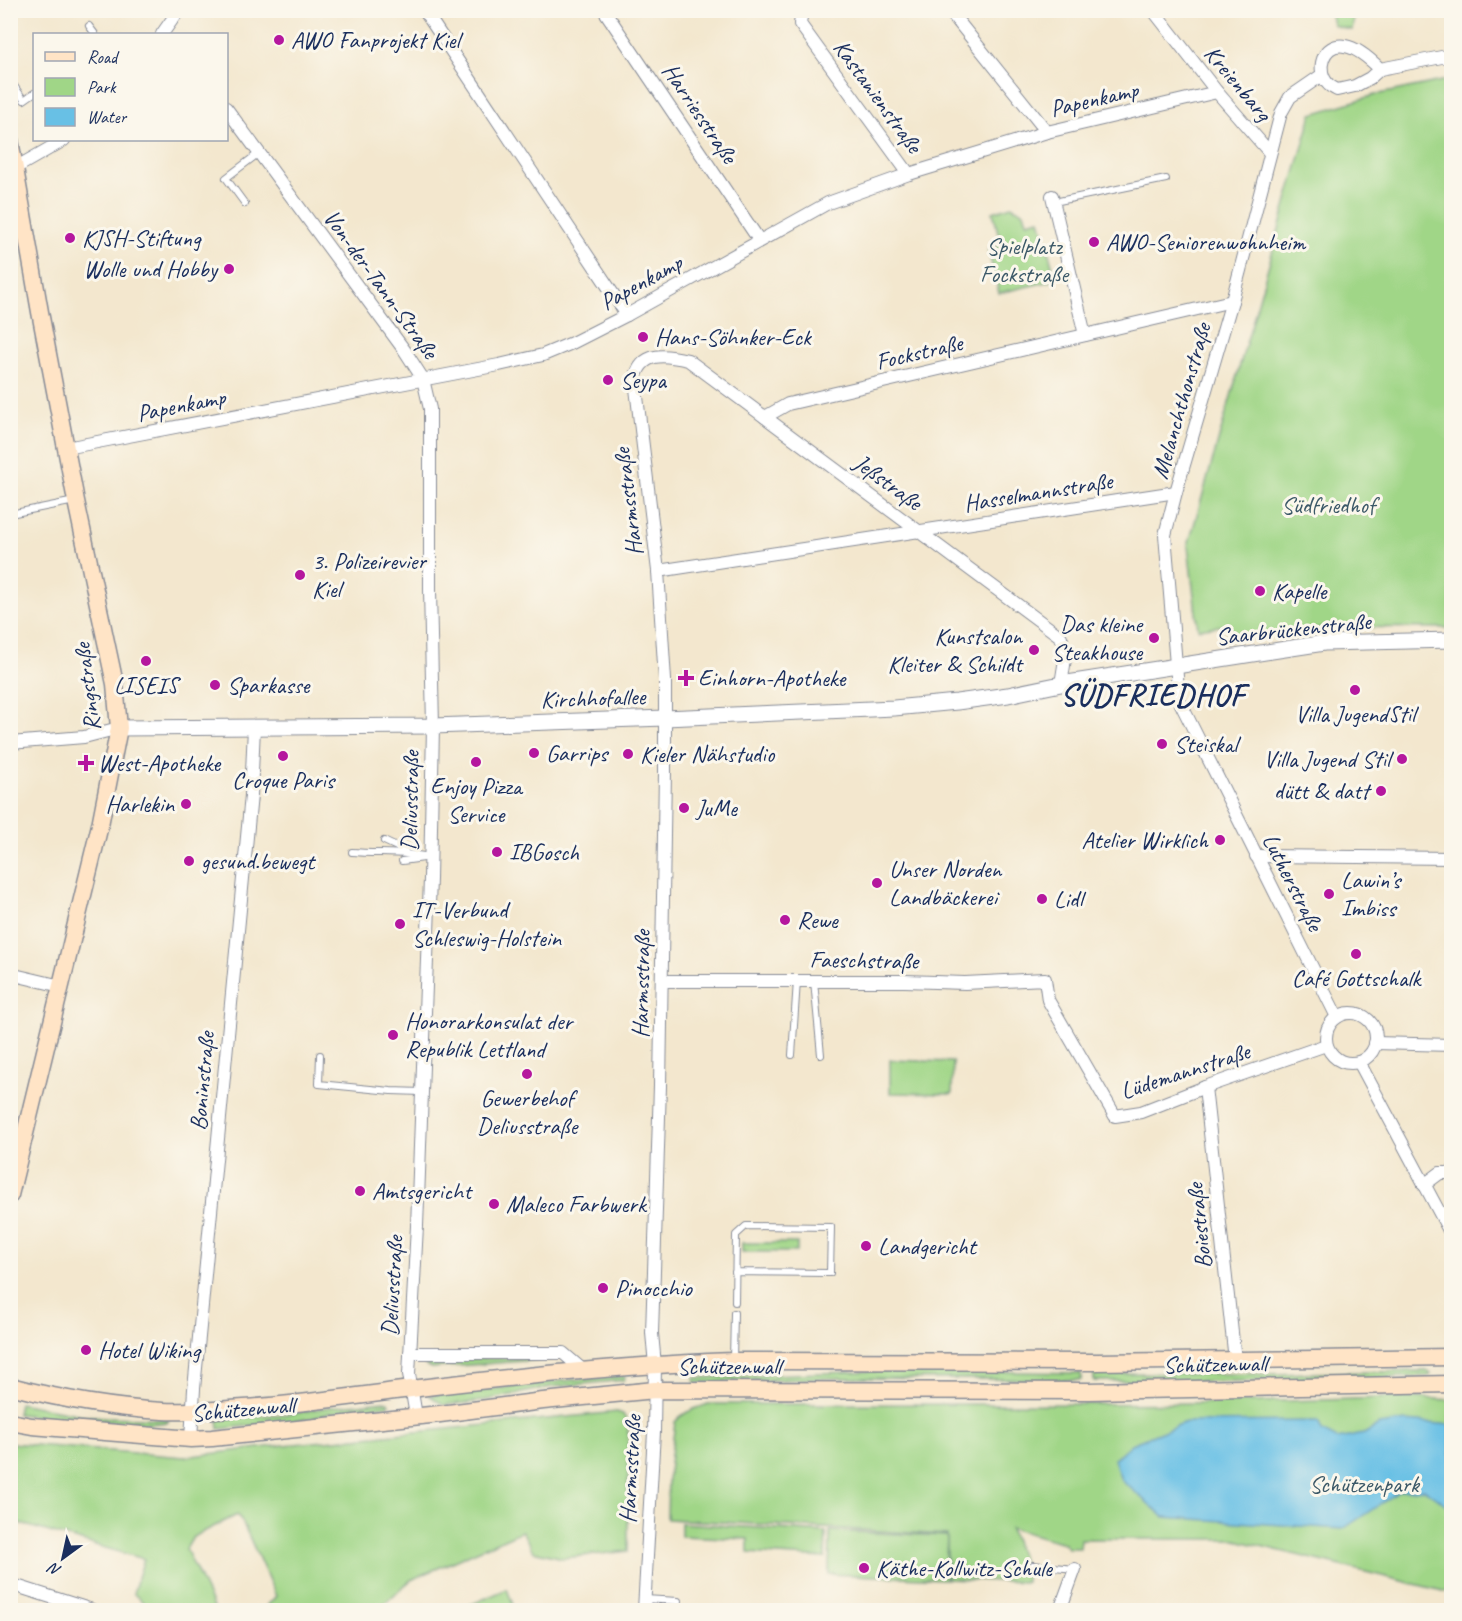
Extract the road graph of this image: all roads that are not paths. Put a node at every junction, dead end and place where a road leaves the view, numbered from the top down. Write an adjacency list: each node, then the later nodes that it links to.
1 (179, 10): 8 (street)
2 (424, 10): 29 (street)
3 (604, 10): 27 (street, Harriesstraße)
4 (802, 10): 23 (street, Kastanienstraße)
5 (949, 10): 17 (street)
6 (1153, 10): 14 (street, Kreienbarg)
7 (89, 26): 9 (lane)
8 (167, 32)
9 (94, 33)
10 (1452, 54): 11 (street)
11 (1380, 69): 12 (street); 12 (street)
12 (1322, 75): 21 (street, Melanchthonstraße)
13 (10, 80): 15 (lane)
14 (1216, 92): 17 (street, Papenkamp); 21 (street, Kreienbarg)
15 (33, 94)
16 (228, 111): 20 (street, Von-der-Tann-Straße)
17 (1047, 132): 23 (street, Papenkamp)
18 (10, 140): 22 (main road, Ringstraße)
19 (62, 141): 22 (street)
20 (259, 152): 26 (lane); 32 (street, Von-der-Tann-Straße)
21 (1270, 153): 28 (street, Melanchthonstraße)
22 (12, 168): 34 (main road, Ringstraße)
23 (909, 174): 27 (street, Papenkamp)
24 (1166, 179): 25 (lane)
25 (1052, 199): 30 (street)
26 (245, 204)
27 (759, 240): 29 (street, Papenkamp)
28 (1232, 301): 30 (street, Fockstraße); 35 (street, Melanchthonstraße)
29 (627, 315): 32 (street, Papenkamp)
30 (1085, 335): 33 (street, Fockstraße)
31 (644, 362): 33 (street, Jeßstraße); 39 (street, Harmsstraße)
32 (423, 379): 34 (street, Papenkamp); 44 (street, Von-der-Tann-Straße)
33 (765, 417): 38 (street, Jeßstraße)
34 (66, 448): 36 (main road, Ringstraße)
35 (1176, 492): 38 (street, Hasselmannstraße); 41 (street, Melanchthonstraße)
36 (76, 501): 37 (lane); 46 (main road, Ringstraße)
37 (10, 514)
38 (919, 531): 39 (street, Hasselmannstraße); 42 (street, Jeßstraße)
39 (658, 571): 43 (street, Harmsstraße)
40 (1452, 640): 41 (street, Saarbrückenstraße)
41 (1175, 666): 42 (street, Kirchhofallee); 51 (street, Lutherstraße)
42 (1061, 684): 43 (street, Kirchhofallee)
43 (665, 718): 44 (street, Kirchhofallee); 57 (street, Harmsstraße)
44 (433, 726): 45 (street, Kirchhofallee); 52 (street, Deliusstraße)
45 (254, 727): 46 (street, Kirchhofallee); 88 (street, Boninstraße)
46 (119, 728): 47 (street, Kirchhofallee); 59 (main road, Ringstraße)
47 (10, 743)
48 (384, 841): 50 (lane)
49 (352, 852): 50 (lane)
50 (408, 853): 52 (lane)
51 (1256, 856): 53 (street); 61 (street, Lutherstraße)
52 (430, 857): 54 (lane); 70 (street, Deliusstraße)
53 (1452, 858)
54 (402, 861)
55 (10, 974): 59 (street)
56 (797, 980): 57 (street, Faeschstraße); 58 (street, Faeschstraße); 66 (lane)
57 (662, 981): 82 (street, Harmsstraße)
58 (814, 981): 60 (street, Faeschstraße); 67 (lane)
59 (61, 986): 73 (main road, Ringstraße)
60 (1048, 1000): 69 (street, Lüdemannstraße)
61 (1337, 1017): 62 (street); 63 (street)
62 (1375, 1043): 64 (street); 68 (street)
63 (1326, 1045): 68 (street); 69 (street, Lüdemannstraße)
64 (1452, 1045)
65 (320, 1055): 70 (lane)
66 (792, 1055)
67 (821, 1055)
68 (1359, 1062): 72 (street)
69 (1205, 1087): 80 (street, Boiestraße)
70 (422, 1092): 78 (street, Deliusstraße)
71 (1452, 1173): 72 (street)
72 (1424, 1185): 74 (street)
73 (10, 1195)
74 (1452, 1236)
75 (735, 1272): 75 (lane); 76 (lane)
76 (735, 1302)
77 (734, 1313): 81 (lane)
78 (410, 1353): 83 (street); 86 (street, Deliusstraße)
79 (1452, 1357): 80 (main road, Schützenwall)
80 (1235, 1360): 81 (main road, Schützenwall)
81 (733, 1361): 82 (main road, Schützenwall)
82 (655, 1365): 83 (main road, Schützenwall); 87 (street, Harmsstraße)
83 (584, 1371): 86 (main road, Schützenwall)
84 (1452, 1383): 87 (main road, Schützenwall)
85 (10, 1386): 88 (main road, Schützenwall)
86 (412, 1389): 88 (main road, Schützenwall); 89 (street, Deliusstraße)
87 (655, 1390): 89 (main road, Schützenwall); 96 (street, Harmsstraße)
88 (192, 1411): 91 (street, Boninstraße)
89 (416, 1416): 91 (main road, Schützenwall)
90 (10, 1422): 91 (main road, Schützenwall)
91 (191, 1439)
92 (1033, 1565): 93 (lane)
93 (1075, 1569): 98 (street)
94 (10, 1584): 97 (street)
95 (678, 1601): 96 (lane)
96 (644, 1605)
97 (92, 1611)
98 (1060, 1611)

